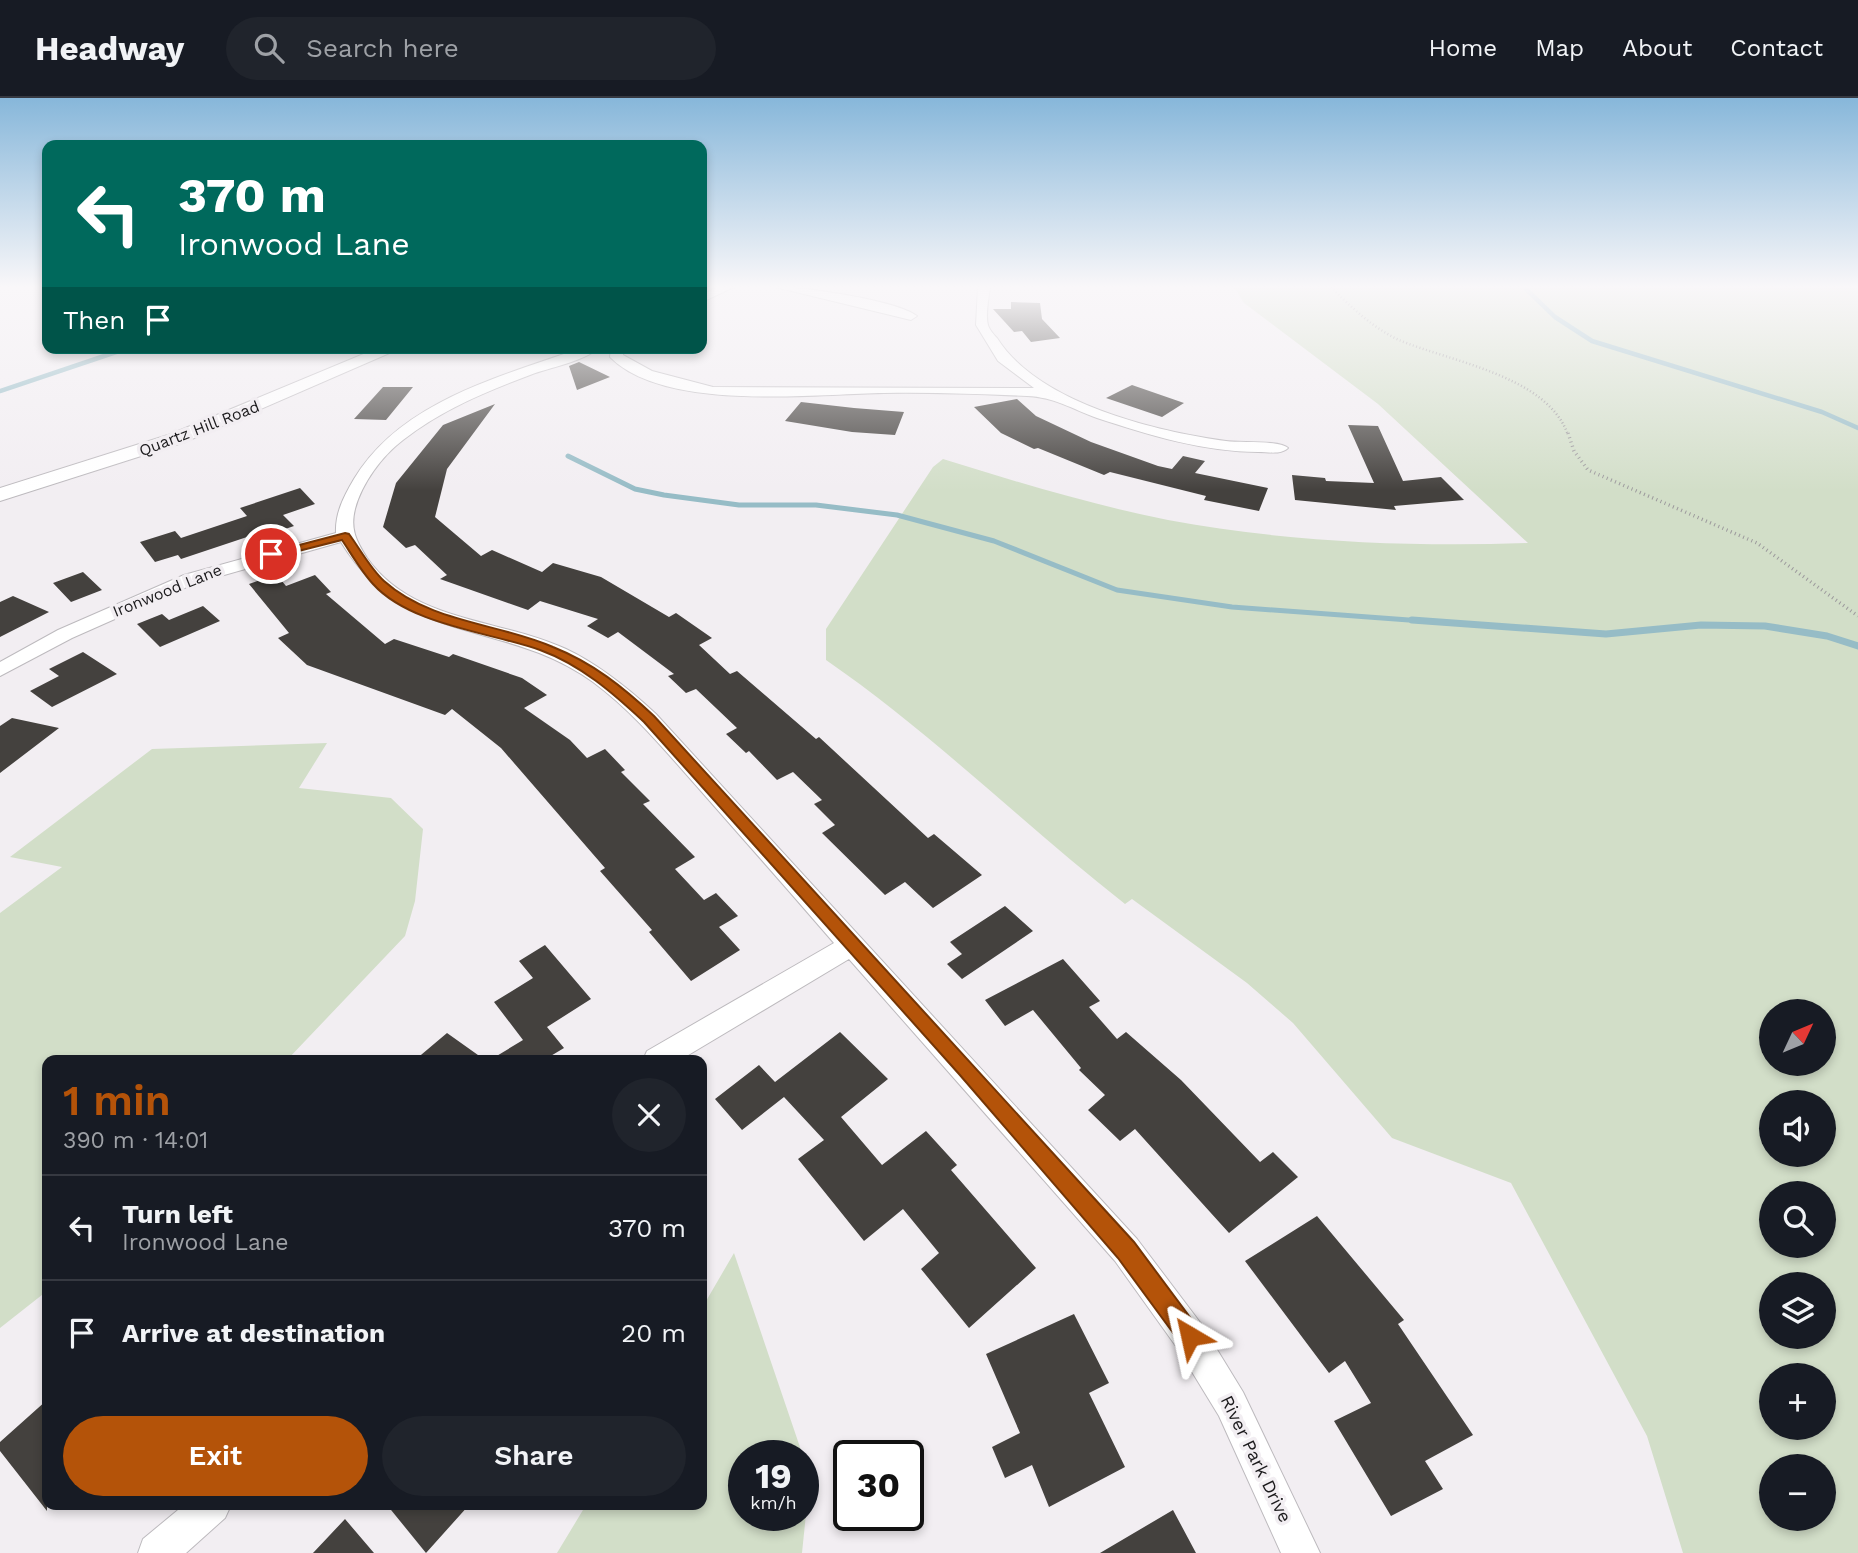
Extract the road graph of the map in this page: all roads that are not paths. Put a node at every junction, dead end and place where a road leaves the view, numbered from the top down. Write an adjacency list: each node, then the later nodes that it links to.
1 (377, 355): 7 (street, Quartz Hill Road)
2 (575, 355): 8 (street)
3 (617, 355): 5 (street)
4 (999, 355): 5 (street)
5 (1052, 393): 6 (street)
6 (1281, 448)
7 (0, 495)
8 (345, 536): 9 (street, Ironwood Lane); 10 (street, River Park Drive)
9 (0, 670)
10 (853, 944): 11 (street); 14 (street, River Park Drive)
11 (665, 1055)
12 (206, 1510): 13 (street)
13 (157, 1553)
14 (1301, 1553)

